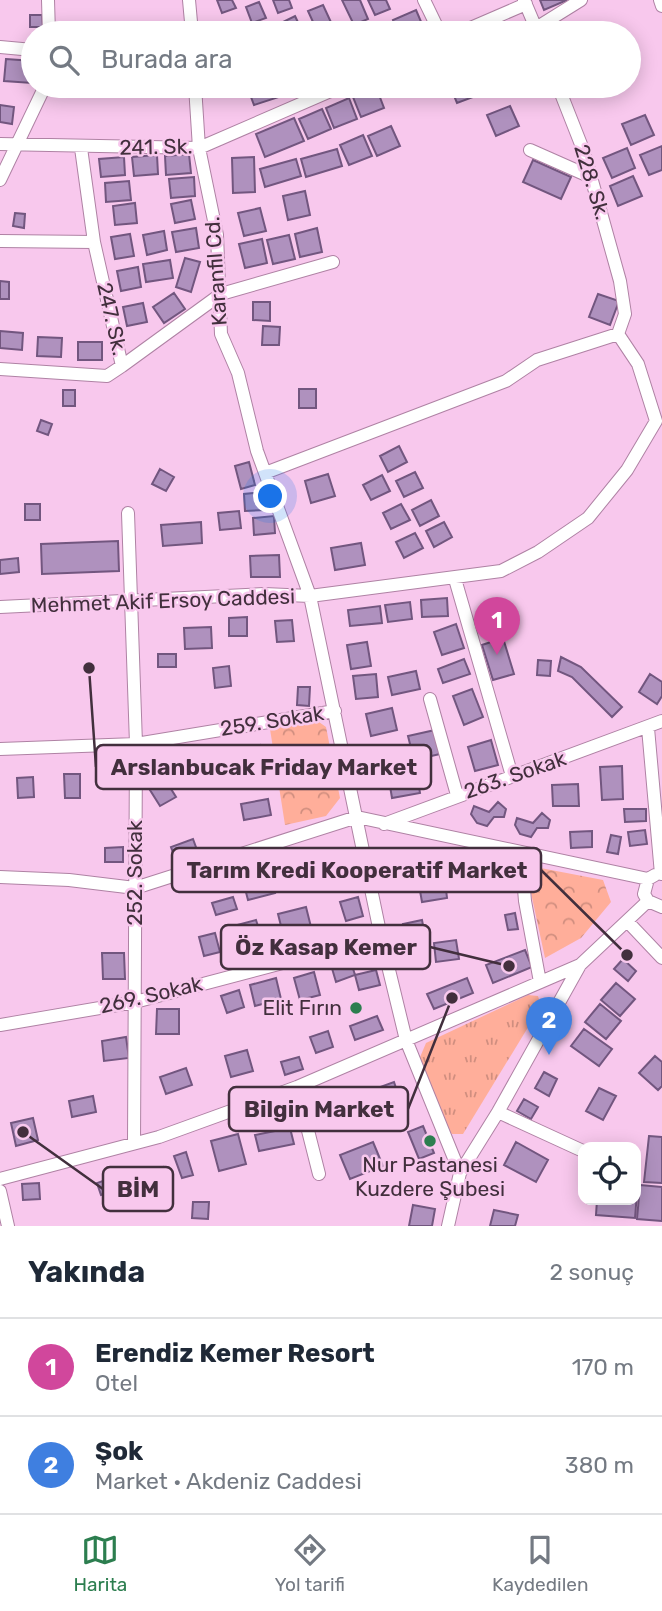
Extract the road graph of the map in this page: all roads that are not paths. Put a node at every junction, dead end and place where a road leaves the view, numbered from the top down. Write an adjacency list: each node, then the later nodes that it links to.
1 (48, 0): 8 (street)
2 (189, 0): 9 (street)
3 (424, 0): 10 (street)
4 (581, 0): 13 (street)
5 (660, 0): 7 (street)
6 (525, 2): 11 (street); 12 (street)
7 (662, 6)
8 (49, 21)
9 (191, 21)
10 (434, 21)
11 (485, 21)
12 (533, 21)
13 (550, 21)
14 (0, 47): 15 (street)
15 (21, 49)
16 (39, 98): 21 (street)
17 (196, 98): 23 (street, Karanfil Cd.)
18 (314, 98): 23 (street, 241. Sk.)
19 (562, 98): 25 (street, 228. Sk.)
20 (0, 144): 21 (street, 241. Sk.)
21 (16, 146): 22 (street, 241. Sk.); 26 (street)
22 (80, 148): 23 (street, 241. Sk.); 28 (street, 247. Sk.)
23 (199, 148): 30 (street, Karanfil Cd.)
24 (530, 150): 25 (street)
25 (591, 177): 31 (street, 228. Sk.)
26 (0, 180)
27 (0, 241): 28 (street)
28 (94, 242): 32 (street, 247. Sk.)
29 (334, 262): 30 (street)
30 (221, 294): 32 (street); 34 (street, Karanfil Cd.)
31 (618, 334): 34 (street); 36 (street)
32 (122, 366): 33 (street, 247. Sk.)
33 (0, 369)
34 (265, 473): 37 (street, Karanfil Cd.)
35 (128, 513): 38 (street, 252. Sokak)
36 (455, 579): 37 (street); 46 (street)
37 (310, 596): 38 (street, Mehmet Akif Ersoy Caddesi); 41 (street, Mehmet Akif Ersoy Caddesi)
38 (133, 603): 39 (street, Mehmet Akif Ersoy Caddesi); 44 (street, 252. Sokak)
39 (0, 607)
40 (430, 699): 47 (street)
41 (335, 711): 44 (street, 259. Sokak); 48 (street, Mehmet Akif Ersoy Caddesi)
42 (662, 721): 43 (street, 263. Sokak)
43 (648, 728): 46 (street, 263. Sokak); 51 (street)
44 (136, 744): 45 (street, 259. Sokak); 54 (street, 252. Sokak)
45 (0, 748)
46 (512, 776): 47 (street, 263. Sokak)
47 (457, 795): 49 (street, 263. Sokak)
48 (356, 817): 49 (street); 54 (street); 58 (street, Mehmet Akif Ersoy Caddesi)
49 (384, 824): 50 (street)
50 (522, 853): 53 (street); 61 (street)
51 (662, 874): 53 (street)
52 (0, 877): 54 (street)
53 (648, 879): 55 (street)
54 (135, 888): 62 (street, 252. Sokak)
55 (648, 901): 56 (street); 57 (street)
56 (662, 907)
57 (627, 921): 59 (street); 60 (street)
58 (381, 937): 62 (street, 269. Sokak); 64 (street, Mehmet Akif Ersoy Caddesi)
59 (662, 958)
60 (580, 965): 61 (street); 66 (street)
61 (540, 982): 64 (street)
62 (135, 1002): 63 (street, 269. Sokak); 67 (street, 252. Sokak)
63 (0, 1025)
64 (406, 1040): 65 (street); 69 (street, Mehmet Akif Ersoy Caddesi)
65 (297, 1087): 67 (street); 70 (street)
66 (498, 1112): 68 (street); 69 (street)
67 (134, 1143): 71 (street)
68 (578, 1149)
69 (460, 1173): 74 (street)
70 (319, 1174)
71 (0, 1179)
72 (0, 1191): 73 (street)
73 (8, 1226)
74 (448, 1226)

